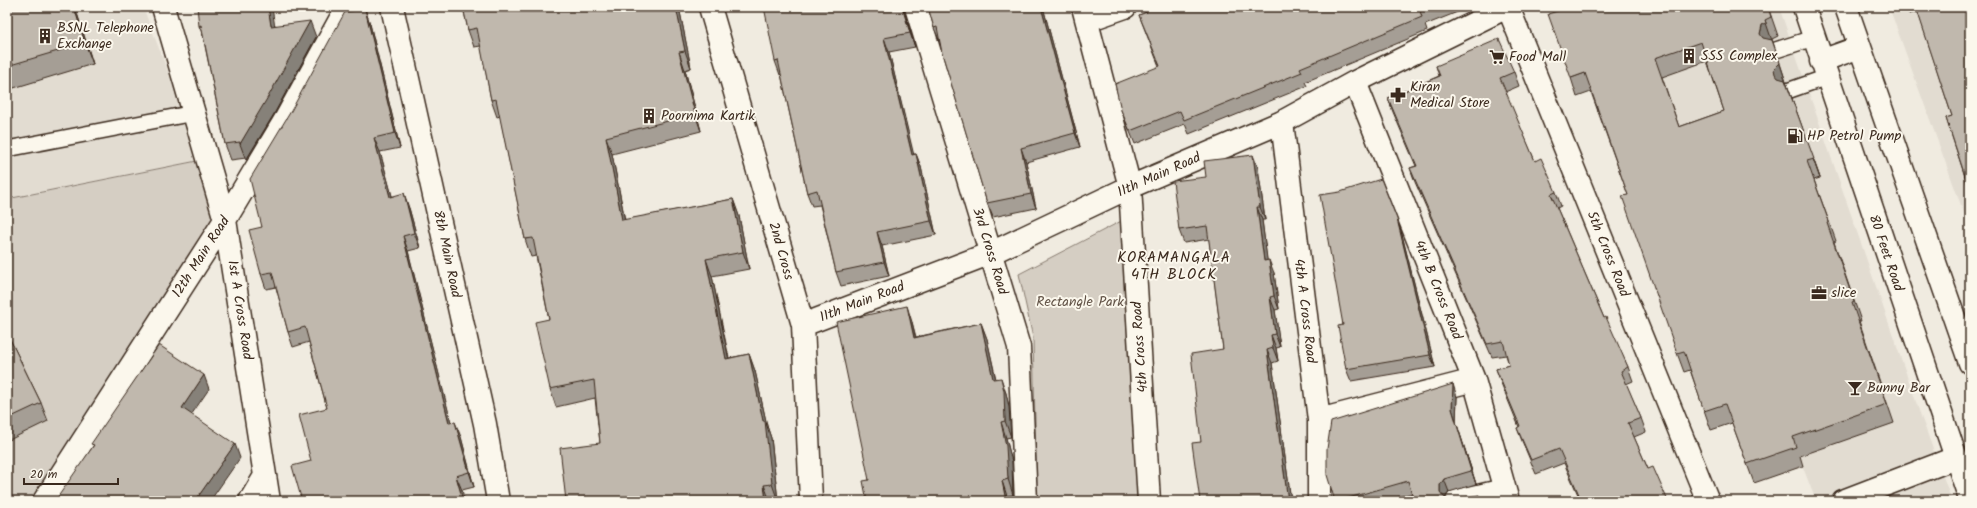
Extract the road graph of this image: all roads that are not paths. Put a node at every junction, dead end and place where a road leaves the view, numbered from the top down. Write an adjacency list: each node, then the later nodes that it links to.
1 (163, 7): 17 (street, 1st A Cross Road)
2 (347, 7): 21 (street, 12th Main Road)
3 (392, 7): 34 (street, 8th Main Road)
4 (710, 7): 23 (street, 2nd Cross)
5 (916, 7): 22 (street, 3rd Cross Road)
6 (1125, 7): 10 (street)
7 (1508, 7): 15 (street, 11th Main Road); 40 (street, 5th Cross Road)
8 (1804, 7): 11 (street, 80 Feet Road)
9 (1846, 7): 12 (street)
10 (1086, 14): 20 (street, 4th Cross Road)
11 (1813, 38): 13 (lane); 14 (street, 80 Feet Road)
12 (1860, 46): 14 (street); 24 (street)
13 (1776, 50)
14 (1824, 69): 16 (lane); 27 (street, 80 Feet Road)
15 (1355, 82): 18 (street, 11th Main Road); 25 (street, 4th B Cross Road)
16 (1790, 90)
17 (194, 113): 19 (lane); 21 (street, 1st A Cross Road)
18 (1282, 122): 20 (street, 11th Main Road); 26 (street, 4th A Cross Road)
19 (7, 149)
20 (1130, 187): 22 (street, 11th Main Road); 37 (street, 4th Cross Road)
21 (226, 220): 28 (street, 1st A Cross Road); 31 (street, 12th Main Road)
22 (991, 253): 23 (street, 11th Main Road); 36 (street, 3rd Cross Road)
23 (803, 325): 35 (street, 2nd Cross)
24 (1970, 363)
25 (1474, 380): 26 (street); 29 (street, 4th B Cross Road)
26 (1319, 420): 38 (street, 4th A Cross Road)
27 (1963, 456): 30 (street, 80 Feet Road); 41 (street)
28 (265, 476): 32 (street); 33 (street, 1st A Cross Road)
29 (1506, 496): 39 (street)
30 (1970, 499)
31 (44, 501)
32 (250, 501)
33 (269, 501)
34 (498, 501)
35 (811, 501)
36 (1026, 501)
37 (1149, 501)
38 (1319, 501)
39 (1458, 501)
40 (1708, 501)
41 (1843, 501)

